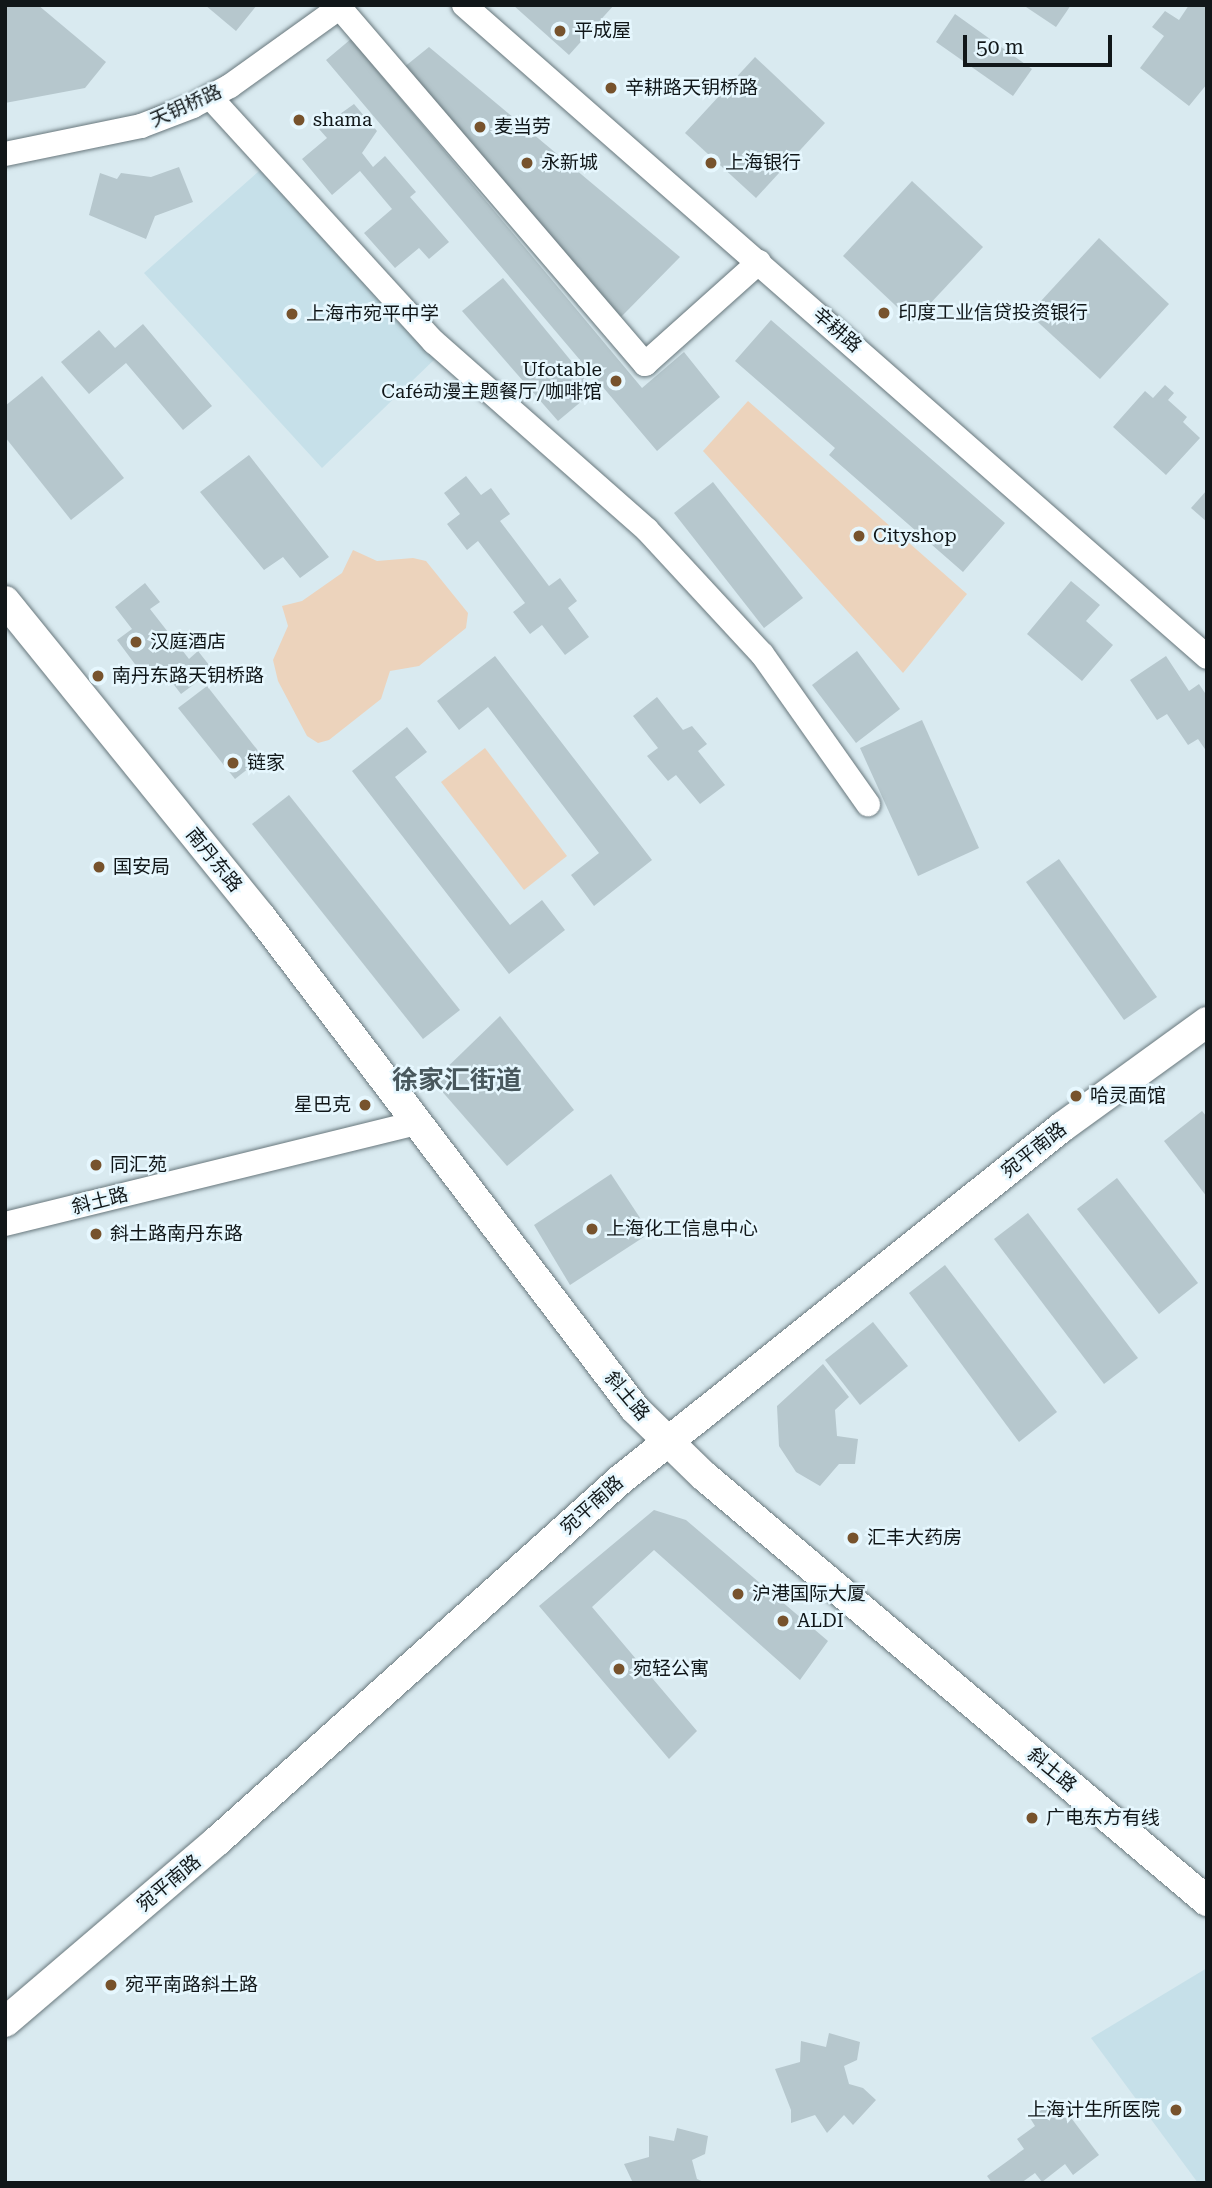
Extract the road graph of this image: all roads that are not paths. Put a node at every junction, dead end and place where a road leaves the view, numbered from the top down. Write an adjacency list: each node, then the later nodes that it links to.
1 (464, 5): 5 (street, 辛耕路)
2 (341, 7): 3 (street, 天钥桥路); 5 (street)
3 (210, 97): 4 (street, 天钥桥路); 8 (street)
4 (5, 154)
5 (760, 262): 7 (street, 辛耕路)
6 (5, 601): 10 (main road, 南丹东路)
7 (1207, 657)
8 (868, 804)
9 (1207, 1022): 12 (main road, 宛平南路)
10 (419, 1122): 11 (street, 斜土路); 12 (main road, 斜土路)
11 (5, 1224)
12 (668, 1441): 13 (main road, 斜土路); 14 (main road, 宛平南路)
13 (1207, 1901)
14 (5, 2022)

